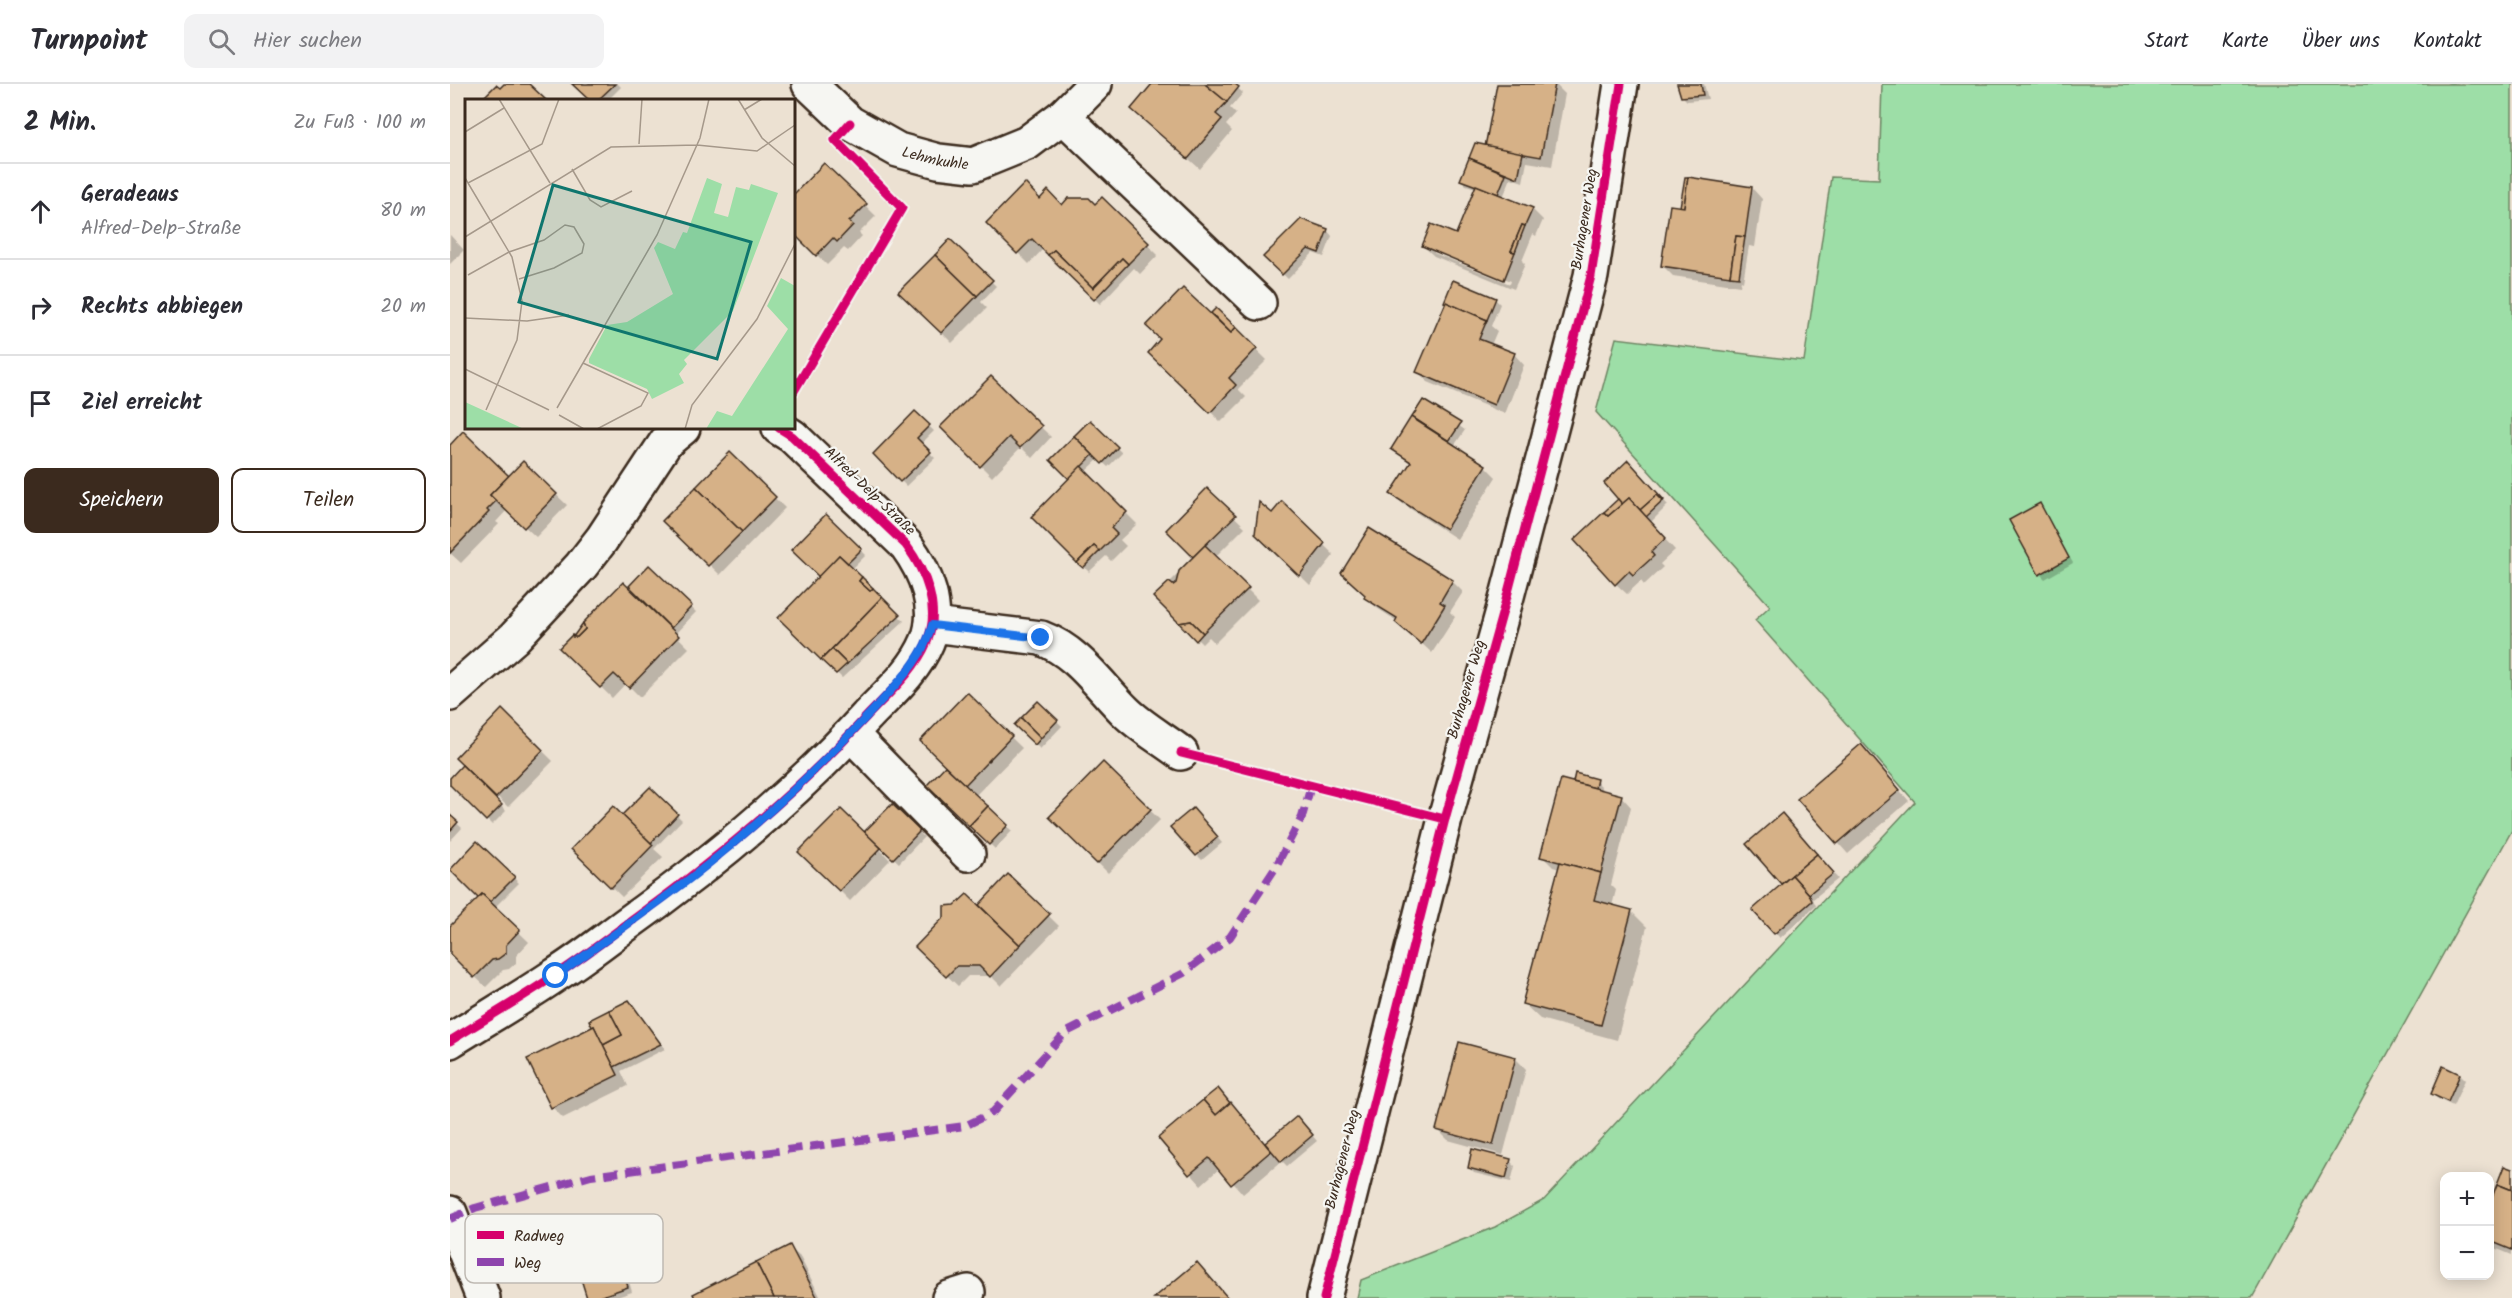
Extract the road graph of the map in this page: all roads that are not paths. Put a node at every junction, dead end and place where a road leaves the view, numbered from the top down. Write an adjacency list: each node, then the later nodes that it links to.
1 (809, 84): 4 (street, Lehmkuhle)
2 (1095, 84): 4 (street, Lehmkuhle)
3 (1621, 84): 18 (street, Burhagener Weg)
4 (1063, 116): 5 (street)
5 (1259, 303)
6 (682, 429): 9 (street)
7 (781, 429): 8 (street, Alfred-Delp-Straße)
8 (932, 625): 10 (street, Alfred-Delp-Straße); 11 (street)
9 (450, 694)
10 (851, 734): 12 (street); 13 (street, Alfred-Delp-Straße)
11 (1181, 753)
12 (968, 854)
13 (450, 1041)
14 (450, 1213): 15 (street)
15 (465, 1252)
16 (477, 1283): 17 (street)
17 (483, 1298)
18 (1324, 1298)

